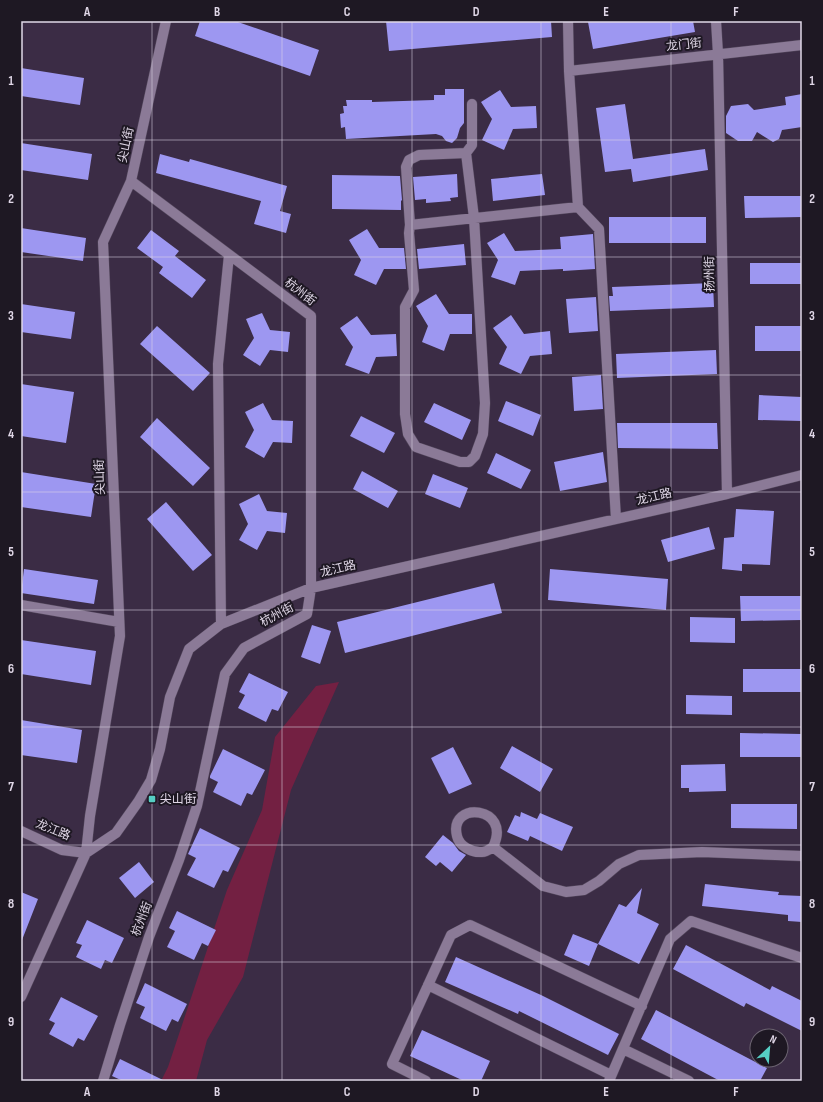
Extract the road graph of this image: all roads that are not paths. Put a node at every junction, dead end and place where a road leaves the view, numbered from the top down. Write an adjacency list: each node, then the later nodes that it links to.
1 (166, 21): 9 (street, 尖山街)
2 (568, 21): 6 (street)
3 (716, 21): 5 (street, 扬州街)
4 (802, 45): 5 (street, 龙门街)
5 (718, 54): 6 (street, 龙门街); 15 (street, 扬州街)
6 (569, 71): 10 (street)
7 (472, 104): 8 (street)
8 (466, 153): 11 (street); 12 (street)
9 (131, 181): 13 (street, 杭州街); 19 (street, 尖山街)
10 (578, 207): 11 (street); 16 (street)
11 (474, 218): 12 (street); 12 (street)
12 (410, 225)
13 (230, 255): 17 (street, 杭州街); 20 (street)
14 (802, 476): 15 (street, 龙江路)
15 (727, 494): 16 (street, 龙江路)
16 (616, 519): 17 (street, 龙江路)
17 (311, 588): 20 (street, 龙江路); 31 (street, 杭州街)
18 (21, 605): 19 (street)
19 (119, 622): 23 (street, 尖山街)
20 (222, 624): 23 (street, 龙江路)
21 (21, 831): 23 (street, 龙江路)
22 (493, 847): 22 (street); 24 (street)
23 (86, 854): 27 (street, 尖山街)
24 (802, 856)
25 (802, 958): 28 (street)
26 (428, 985): 28 (street); 30 (street); 32 (street)
27 (21, 997)
28 (642, 1006): 29 (street)
29 (623, 1049): 30 (street); 33 (street)
30 (610, 1078)
31 (103, 1081)
32 (426, 1081)
33 (688, 1081)

